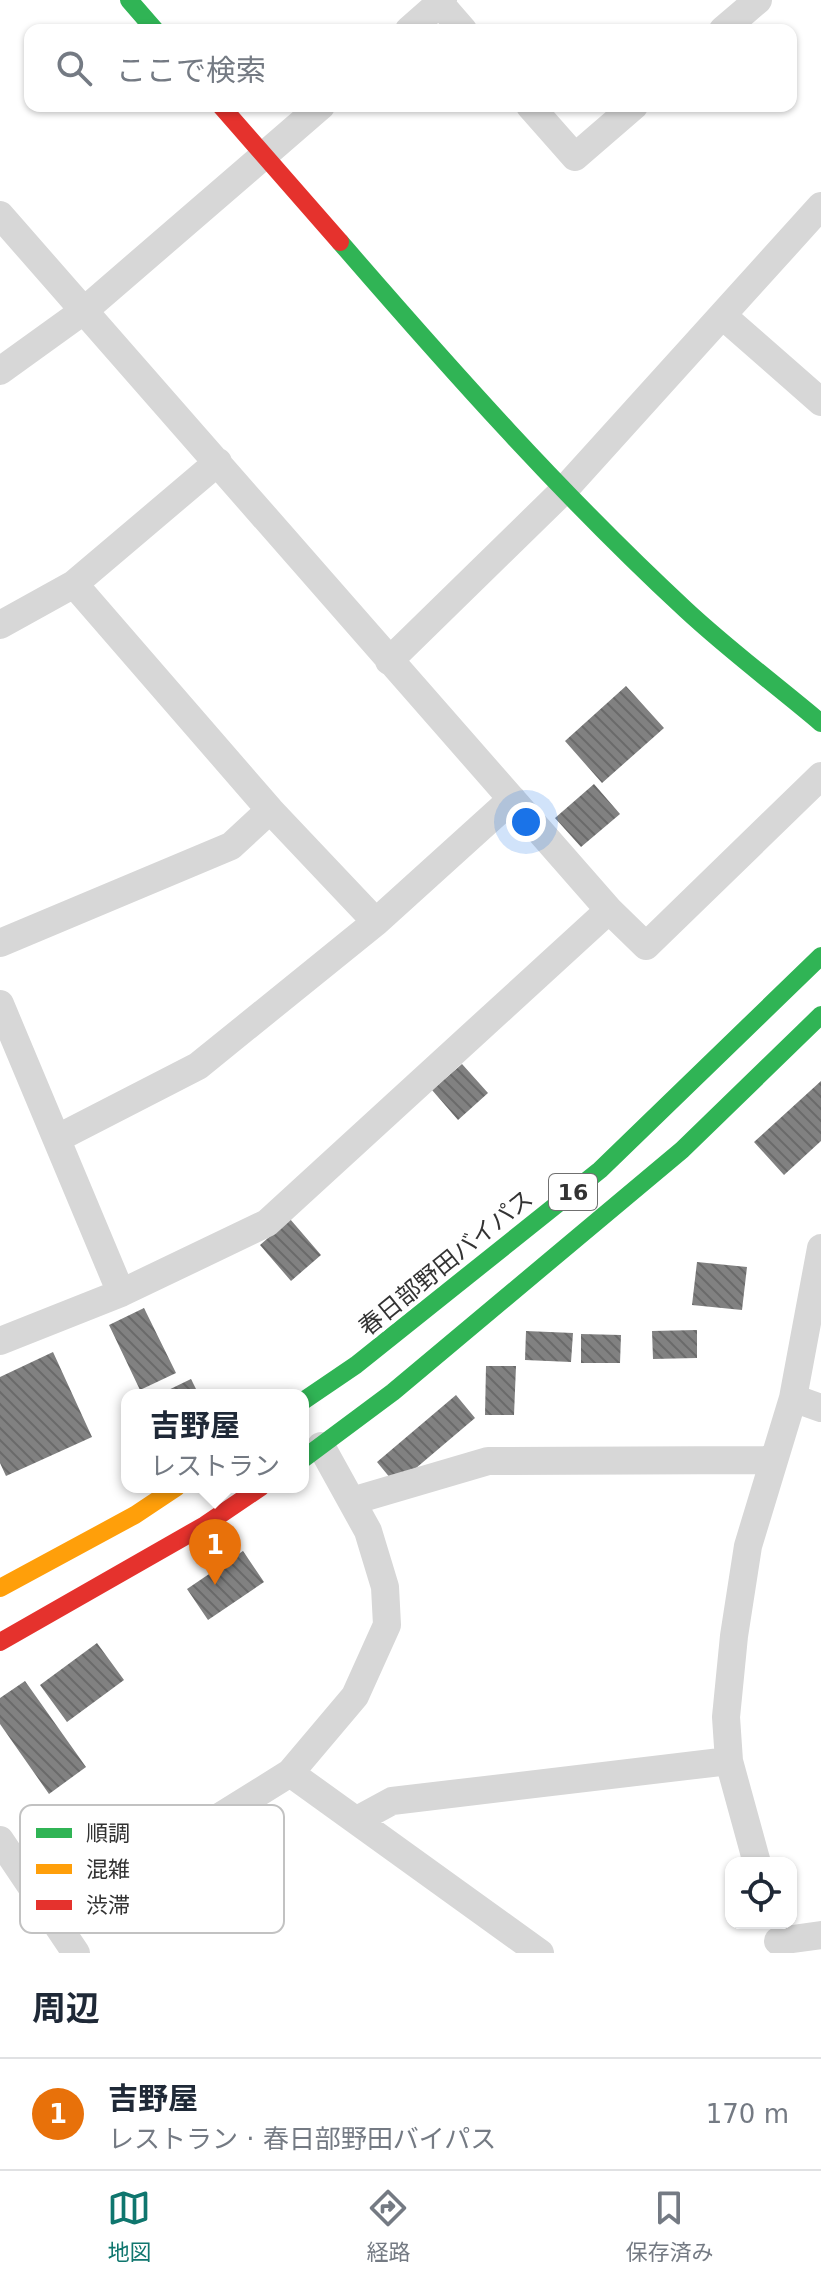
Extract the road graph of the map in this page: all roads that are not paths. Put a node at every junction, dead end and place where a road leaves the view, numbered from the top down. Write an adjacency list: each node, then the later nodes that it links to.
1 (129, 0): 4 (main road)
2 (758, 0): 7 (street)
3 (440, 1): 5 (street); 6 (street)
4 (150, 24)
5 (415, 24)
6 (458, 24)
7 (730, 24)
8 (226, 112): 12 (main road)
9 (314, 112): 12 (street)
10 (535, 112): 11 (street)
11 (627, 112)
12 (264, 155): 15 (street); 20 (main road)
13 (821, 206): 16 (street)
14 (0, 215): 15 (street)
15 (86, 309): 17 (street); 19 (street)
16 (723, 316): 18 (street); 20 (street)
17 (0, 371)
18 (821, 402)
19 (218, 462): 21 (street); 23 (street)
20 (564, 490): 23 (street); 24 (main road)
21 (74, 584): 22 (street); 27 (street)
22 (0, 625)
23 (389, 661): 26 (street)
24 (821, 723)
25 (821, 776): 28 (street)
26 (512, 799): 28 (street); 29 (street)
27 (270, 810): 29 (street); 30 (street)
28 (609, 910): 36 (street)
29 (376, 922): 34 (street)
30 (0, 943)
31 (821, 956): 38 (main road, 春日部野田バイパス / 16)
32 (0, 1004): 34 (street)
33 (821, 1015): 41 (main road, 16)
34 (58, 1138): 36 (street)
35 (821, 1248): 39 (street)
36 (121, 1293): 37 (street)
37 (0, 1341)
38 (309, 1397)
39 (793, 1398): 40 (street); 42 (street)
40 (821, 1408)
41 (312, 1452): 45 (street)
42 (774, 1460): 45 (street); 48 (street)
43 (168, 1493): 46 (main road)
44 (252, 1493): 47 (main road)
45 (352, 1501): 49 (street)
46 (0, 1588)
47 (0, 1642)
48 (729, 1761): 51 (street); 53 (street)
49 (290, 1773): 50 (street); 51 (street)
50 (239, 1805)
51 (357, 1820): 59 (street)
52 (0, 1840): 54 (street)
53 (755, 1857)
54 (20, 1870)
55 (63, 1933): 58 (street)
56 (821, 1935): 57 (street)
57 (777, 1939)
58 (76, 1953)
59 (540, 1953)

